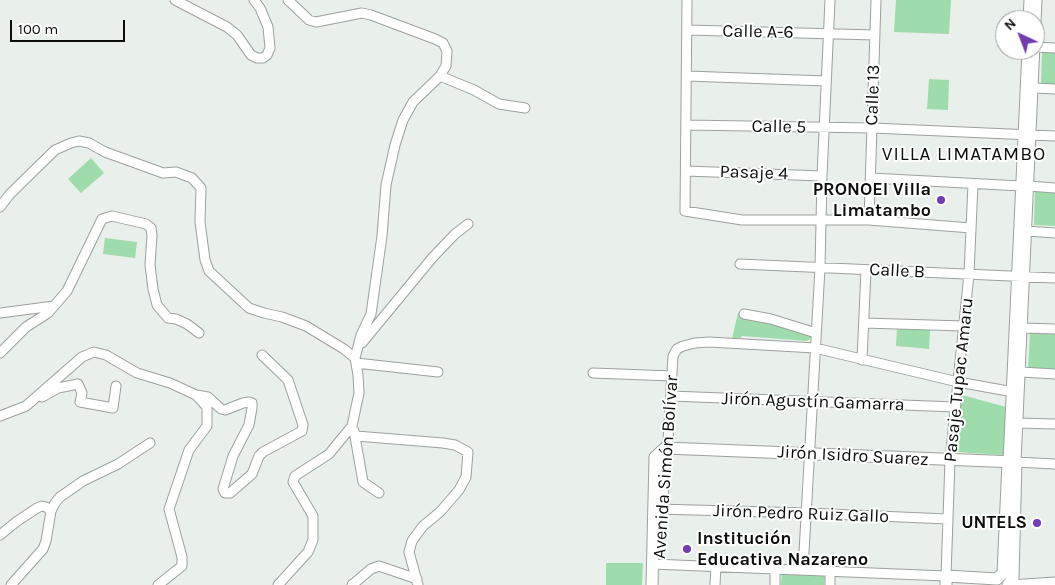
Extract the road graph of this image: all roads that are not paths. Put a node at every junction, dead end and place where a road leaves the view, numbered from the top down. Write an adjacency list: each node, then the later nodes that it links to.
1 (175, 0): 2 (street)
2 (254, 0)
3 (288, 0): 12 (street)
4 (688, 0): 7 (street)
5 (830, 0): 8 (street)
6 (876, 0): 9 (street, Calle 13)
7 (687, 30): 8 (street, Calle A-6); 13 (street)
8 (829, 33): 9 (street, Calle A-6); 14 (street)
9 (875, 35): 20 (street, Calle 13)
10 (1030, 60): 21 (street)
11 (1032, 60): 15 (street)
12 (440, 76): 17 (street); 54 (street)
13 (687, 76): 14 (street); 18 (street)
14 (826, 81): 19 (street)
15 (1034, 88): 16 (street); 21 (street)
16 (1055, 89)
17 (525, 108)
18 (686, 125): 19 (street, Calle 5); 23 (street)
19 (824, 128): 20 (street, Calle 5); 24 (street)
20 (872, 128): 21 (street, Calle 5); 25 (street, Calle 13)
21 (1027, 135): 22 (street, Calle 5); 27 (street)
22 (1055, 136)
23 (686, 171): 24 (street, Pasaje 4); 30 (street)
24 (822, 176): 30 (street)
25 (870, 178): 26 (street); 31 (street, Calle 13)
26 (974, 184): 27 (street); 33 (street, Pasaje Tupac Amaru)
27 (1025, 186): 28 (street); 34 (street); 40 (street)
28 (1055, 188)
29 (0, 207): 54 (street)
30 (821, 220): 31 (street); 37 (street)
31 (869, 220): 33 (street)
32 (468, 224): 54 (street)
33 (971, 228): 39 (street, Pasaje Tupac Amaru)
34 (1027, 231): 35 (street); 40 (street)
35 (1055, 233)
36 (740, 264): 37 (street, Calle B)
37 (820, 268): 38 (street, Calle B); 50 (street)
38 (866, 270): 39 (street, Calle B); 45 (street)
39 (969, 274): 40 (street, Calle B); 46 (street, Pasaje Tupac Amaru)
40 (1021, 277): 41 (street, Calle B); 47 (street); 63 (street)
41 (1055, 278)
42 (54, 306): 43 (street); 49 (street); 52 (street)
43 (0, 314)
44 (744, 314): 50 (street)
45 (864, 323): 46 (street); 55 (street)
46 (964, 326): 61 (street, Pasaje Tupac Amaru)
47 (1023, 328): 48 (street); 57 (street)
48 (1055, 329)
49 (199, 333)
50 (816, 333): 51 (street)
51 (815, 348): 55 (street); 60 (street, Avenida Simón Bolívar); 66 (street)
52 (0, 352)
53 (262, 355): 64 (street)
54 (356, 357): 56 (street); 72 (street)
55 (862, 360): 61 (street)
56 (438, 372)
57 (1021, 372): 59 (street); 63 (street)
58 (593, 373): 60 (street)
59 (1055, 374)
60 (672, 376): 65 (street, Avenida Simón Bolívar)
61 (958, 382): 63 (street); 68 (street, Pasaje Tupac Amaru)
62 (116, 386): 67 (street)
63 (1015, 393): 70 (street); 78 (street)
64 (196, 395): 67 (street); 96 (street)
65 (671, 396): 66 (street, Jirón Agustín Gamarra); 75 (street, Avenida Simón Bolívar)
66 (812, 402): 68 (street, Jirón Agustín Gamarra); 76 (street)
67 (26, 406): 69 (street)
68 (955, 407): 77 (street, Pasaje Tupac Amaru)
69 (0, 416)
70 (1018, 422): 71 (street); 78 (street)
71 (1055, 424)
72 (352, 426): 73 (street); 97 (street)
73 (356, 436): 80 (street); 91 (street)
74 (150, 443): 82 (street)
75 (666, 448): 76 (street, Jirón Isidro Suarez); 81 (street, Avenida Simón Bolívar); 81 (street, Avenida Simón Bolívar)
76 (809, 454): 77 (street, Jirón Isidro Suarez); 83 (street)
77 (950, 460): 78 (street, Jirón Isidro Suarez); 84 (street, Pasaje Tupac Amaru)
78 (1012, 462): 79 (street, Jirón Isidro Suarez); 93 (street)
79 (1055, 464)
80 (379, 493)
81 (658, 509): 83 (street, Jirón Pedro Ruiz Gallo); 86 (street, Avenida Simón Bolívar)
82 (51, 511): 85 (street); 95 (street)
83 (806, 513): 84 (street, Jirón Pedro Ruiz Gallo); 89 (street)
84 (948, 519): 92 (street, Pasaje Tupac Amaru)
85 (0, 535)
86 (656, 564): 87 (street); 99 (street, Avenida Simón Bolívar); 100 (street, Avenida Simón Bolívar)
87 (716, 566): 88 (street); 101 (street)
88 (775, 569): 89 (street); 102 (street)
89 (803, 570): 90 (street)
90 (830, 572): 92 (street); 103 (street)
91 (418, 582): 98 (street)
92 (946, 582): 93 (street); 104 (street)
93 (1006, 582): 94 (street)
94 (1055, 582)
95 (11, 585)
96 (158, 585)
97 (278, 585)
98 (352, 585)
99 (652, 585)
100 (659, 585)
101 (715, 585)
102 (775, 585)
103 (830, 585)
104 (955, 585)

